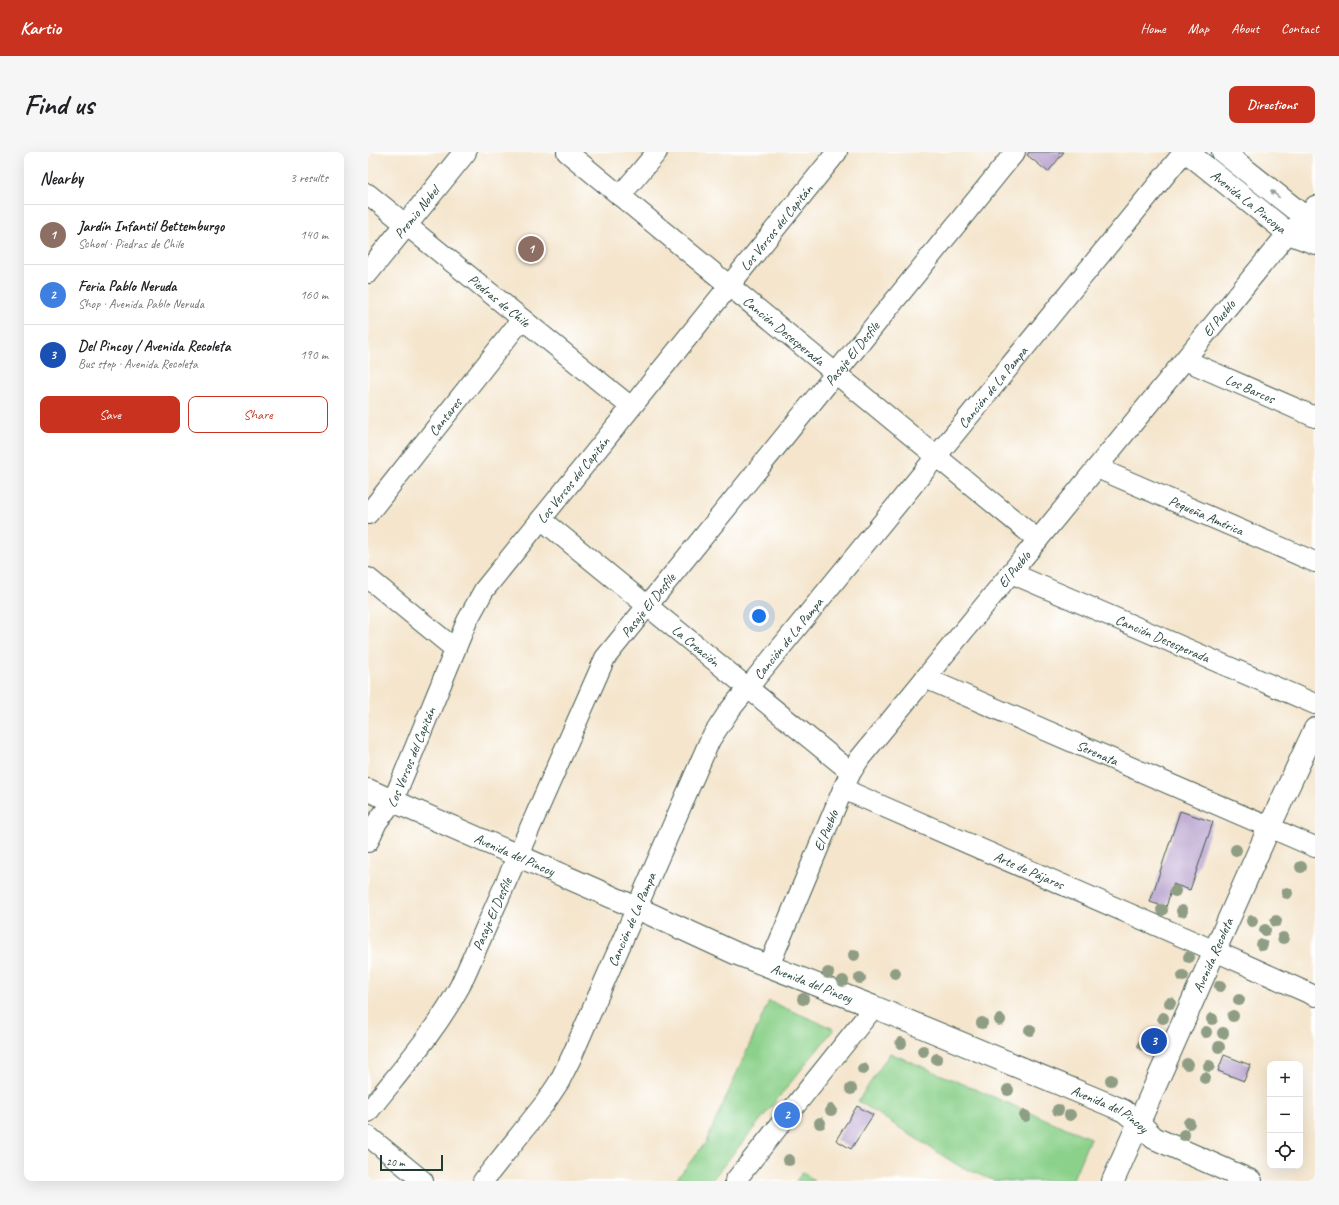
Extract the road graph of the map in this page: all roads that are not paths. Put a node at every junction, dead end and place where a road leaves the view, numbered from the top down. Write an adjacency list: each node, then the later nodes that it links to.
1 (465, 152): 11 (street, Premio Nobel)
2 (567, 152): 9 (street, Canción Desesperada)
3 (657, 152): 9 (street)
4 (837, 152): 15 (street, Los Versos del Capitán)
5 (1015, 152): 18 (street, Pasaje El Desfile)
6 (1185, 152): 12 (street, Avenida La Pincoya); 21 (street, Canción de La Pampa)
7 (1223, 152): 10 (street, Avenida La Pincoya, one-way to 7)
8 (368, 194): 11 (street, Piedras de Chile)
9 (620, 196): 15 (street, Canción Desesperada)
10 (1312, 215): 12 (street, El Pueblo)
11 (406, 225): 14 (street, Premio Nobel); 16 (street, Piedras de Chile)
12 (1288, 233): 13 (street, Avenida La Pincoya); 17 (street, El Pueblo)
13 (1315, 243)
14 (368, 272)
15 (729, 286): 18 (street, Canción Desesperada); 19 (street, Los Versos del Capitán)
16 (522, 319): 19 (street, Piedras de Chile); 23 (street, Cantares)
17 (1184, 360): 20 (street, Los Barcos); 22 (street, El Pueblo)
18 (835, 373): 21 (street, Canción Desesperada); 29 (street, Pasaje El Desfile)
19 (631, 407): 24 (street, Los Versos del Capitán)
20 (1315, 417)
21 (936, 456): 25 (street, Canción Desesperada); 32 (street, Canción de La Pampa)
22 (1097, 468): 25 (street, El Pueblo); 26 (street, Pequeña América)
23 (368, 514)
24 (541, 519): 29 (street, La Creación); 30 (street, Los Versos del Capitán)
25 (1038, 540): 27 (street, El Pueblo)
26 (1315, 562)
27 (1011, 572): 31 (street, El Pueblo); 33 (street, Canción Desesperada)
28 (368, 578): 30 (street)
29 (647, 605): 32 (street, La Creación); 41 (street, Pasaje El Desfile)
30 (455, 649): 37 (street, Los Versos del Capitán)
31 (925, 678): 35 (street, El Pueblo); 38 (street, Serenata)
32 (748, 688): 35 (street, La Creación); 42 (street, Canción de La Pampa)
33 (1315, 704)
34 (1315, 729): 38 (street, Avenida Recoleta)
35 (847, 780): 43 (street, Arte de Pájaros); 44 (street, El Pueblo)
36 (368, 790): 37 (street, Avenida del Pincoy)
37 (393, 801): 39 (street, Los Versos del Capitán); 41 (street, Avenida del Pincoy)
38 (1269, 828): 40 (street, Serenata); 43 (street, Avenida Recoleta)
39 (368, 842)
40 (1315, 847)
41 (517, 855): 42 (street, Avenida del Pincoy); 47 (street, Pasaje El Desfile)
42 (637, 908): 44 (street, Avenida del Pincoy); 51 (street, Canción de La Pampa)
43 (1215, 950): 45 (street, Arte de Pájaros); 48 (street, Avenida Recoleta)
44 (768, 966): 46 (street, Avenida del Pincoy)
45 (1315, 996)
46 (874, 1007): 48 (street, Avenida del Pincoy); 52 (street)
47 (368, 1112)
48 (1138, 1123): 53 (street, Avenida Recoleta); 54 (street, Avenida del Pincoy)
49 (368, 1136): 50 (street)
50 (423, 1181)
51 (483, 1181)
52 (735, 1181)
53 (1113, 1181)
54 (1251, 1181)

